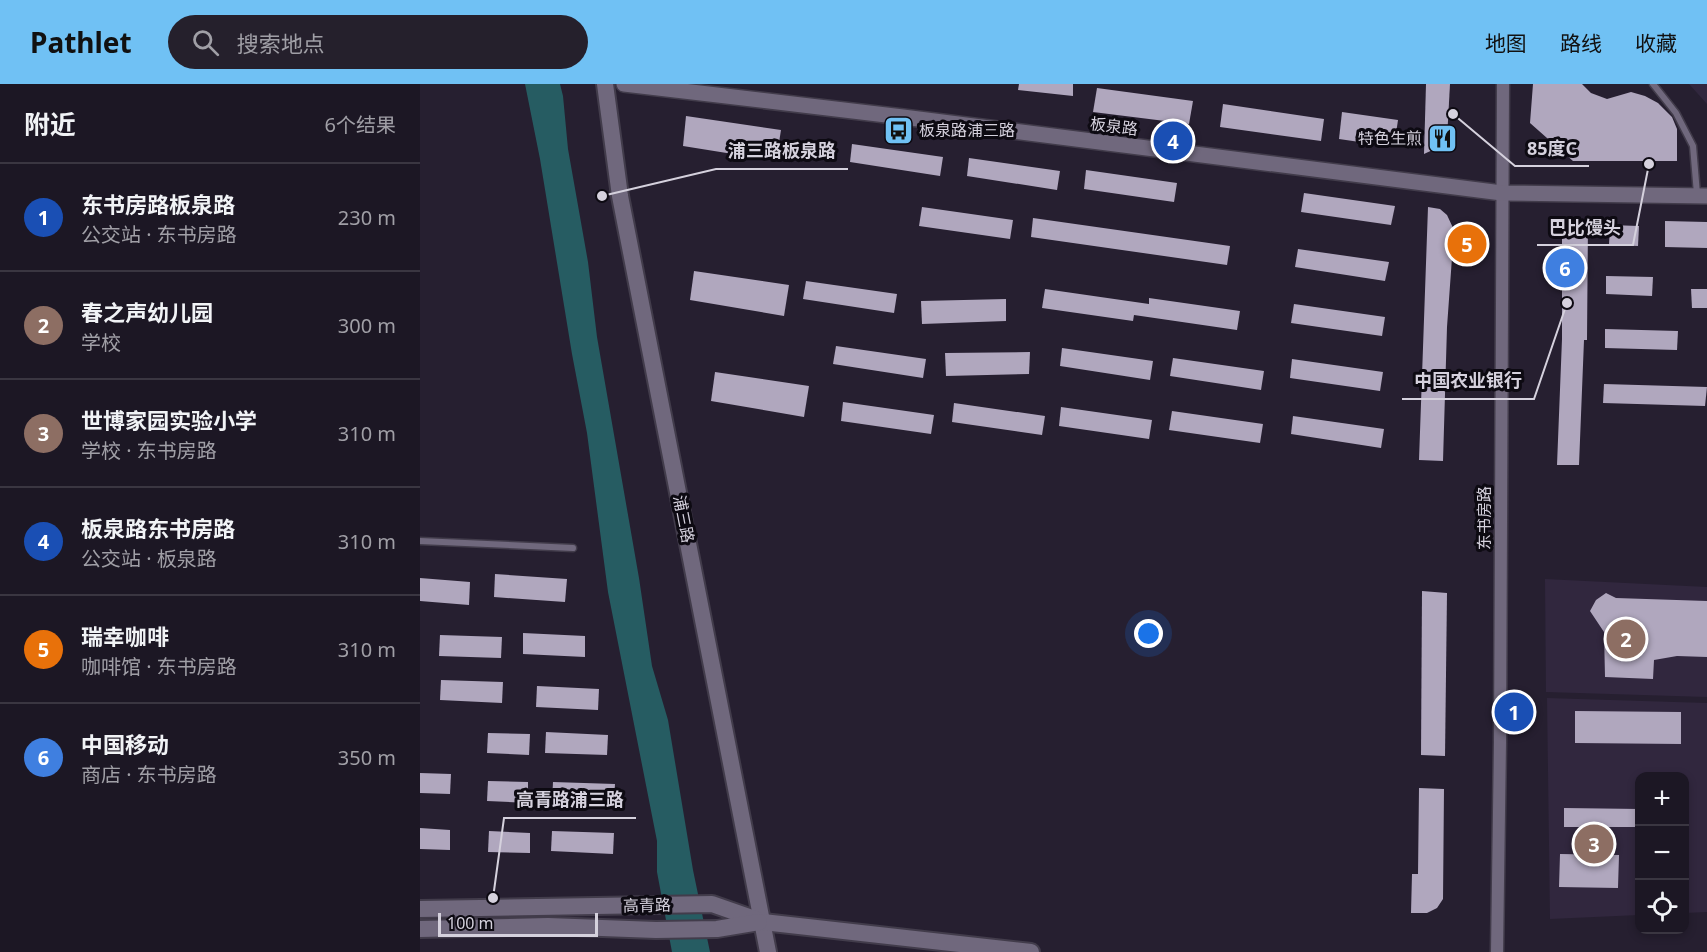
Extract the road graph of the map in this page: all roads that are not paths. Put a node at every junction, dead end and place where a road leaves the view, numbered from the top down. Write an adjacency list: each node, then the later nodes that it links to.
1 (605, 84): 10 (main road, 浦三路)
2 (624, 84): 5 (street, 板泉路)
3 (1503, 84): 5 (street, 东书房路)
4 (1653, 84): 6 (lane)
5 (1502, 193): 6 (street, 板泉路); 14 (street, 东书房路)
6 (1702, 196)
7 (420, 541): 8 (lane)
8 (573, 548)
9 (420, 909): 10 (main road, 高青路)
10 (763, 922): 11 (main road, 高青路); 12 (main road, 浦三路); 13 (main road, 高青路)
11 (420, 929)
12 (768, 952)
13 (1031, 952)
14 (1497, 952)

